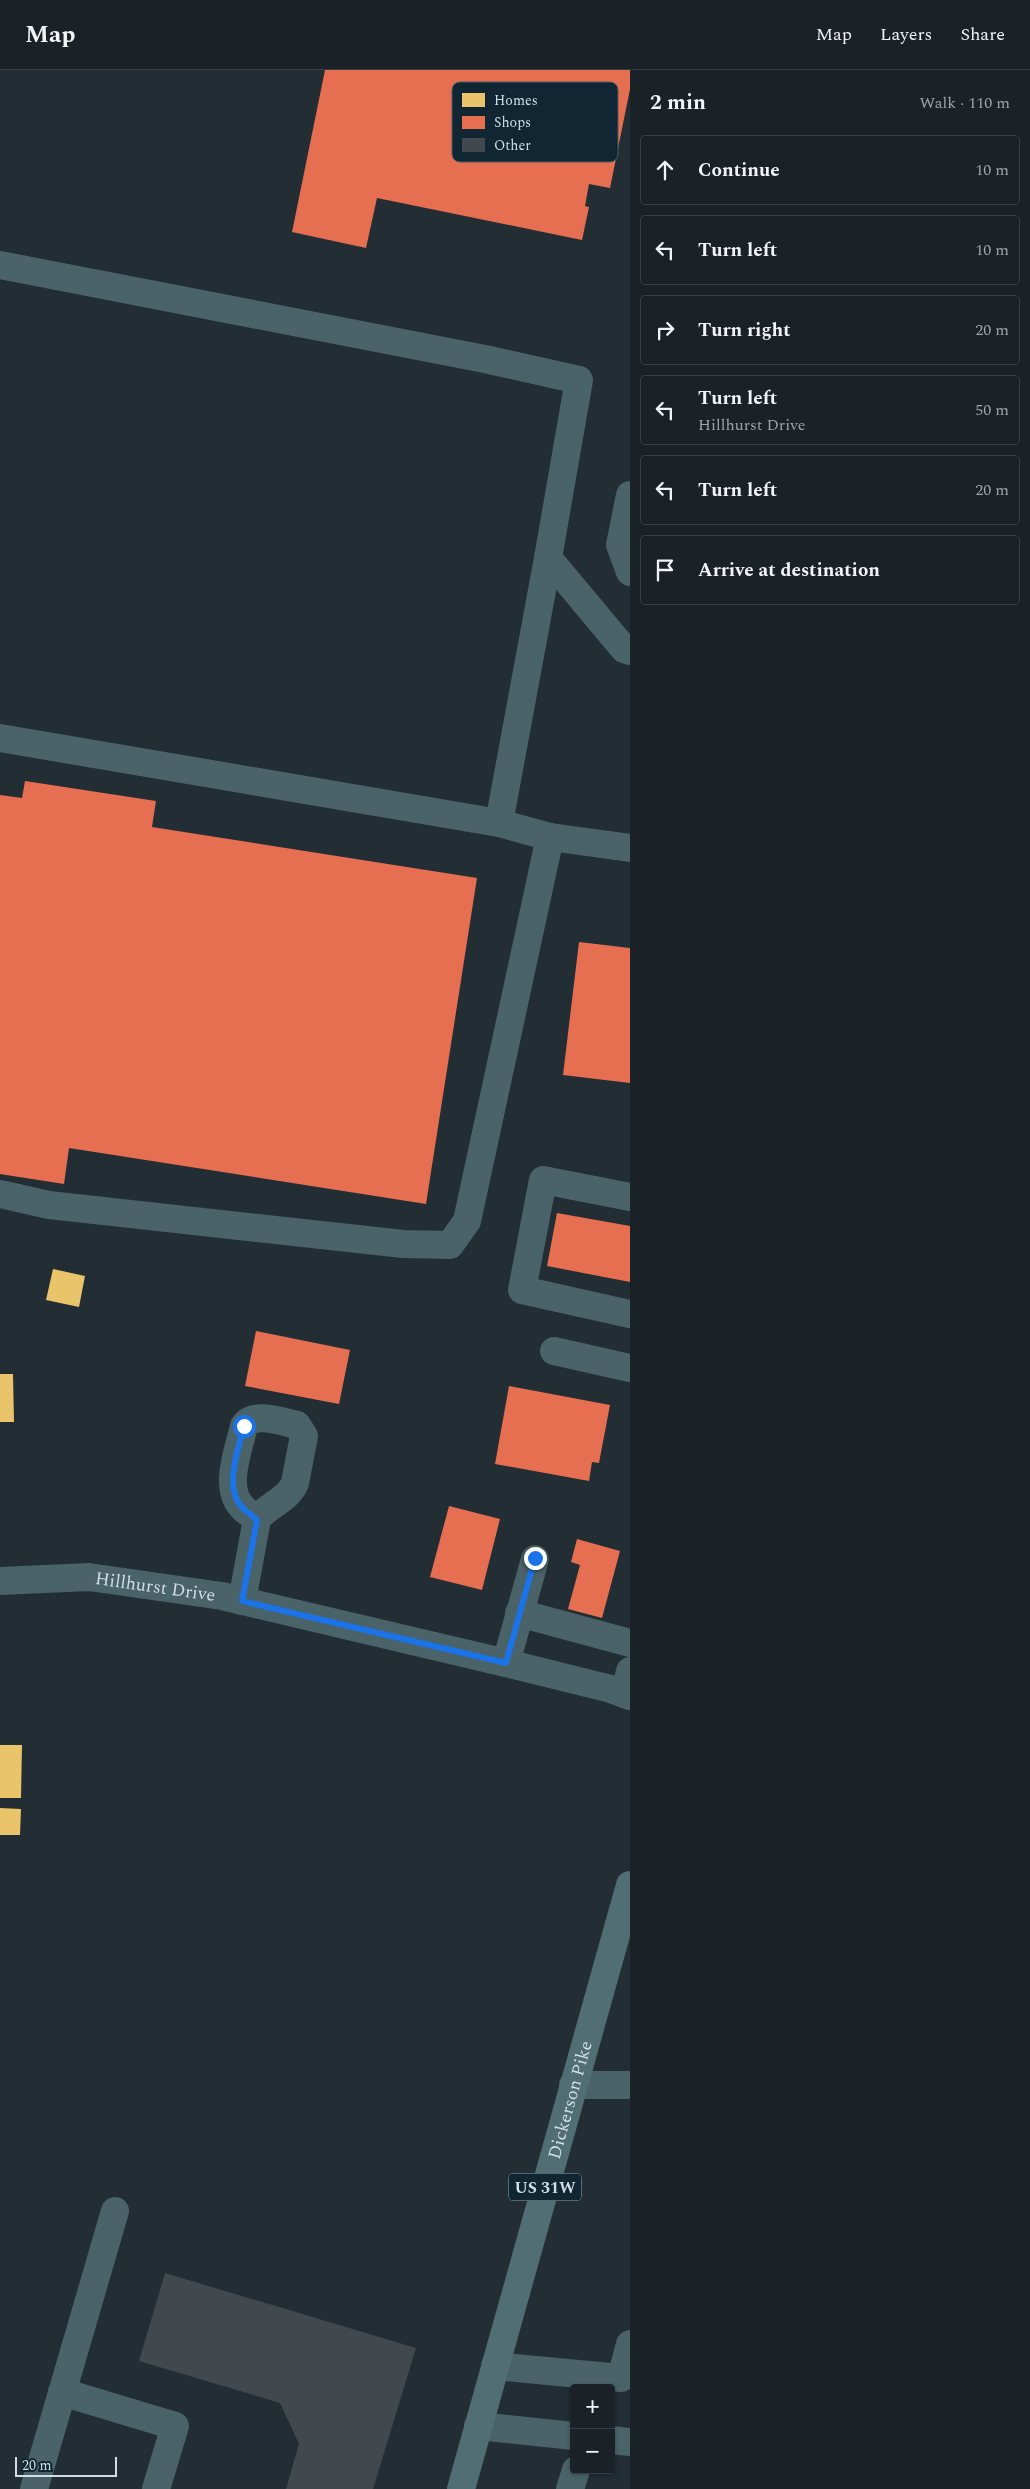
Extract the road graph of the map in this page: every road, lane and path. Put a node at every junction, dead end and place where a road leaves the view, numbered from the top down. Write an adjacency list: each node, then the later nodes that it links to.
1 (0, 265): 4 (street)
2 (630, 495): 3 (street)
3 (625, 546): 5 (street)
4 (548, 558): 6 (street); 8 (street)
5 (630, 572)
6 (630, 651)
7 (0, 738): 8 (street)
8 (499, 823): 9 (street)
9 (550, 837): 10 (street); 11 (street)
10 (630, 848)
11 (0, 1194)
12 (630, 1197): 13 (street)
13 (630, 1314)
14 (554, 1351): 15 (street)
15 (630, 1368)
16 (257, 1520): 19 (street)
17 (535, 1558): 20 (street)
18 (0, 1581): 19 (street, Hillhurst Drive)
19 (242, 1601): 22 (street, Hillhurst Drive)
20 (519, 1613): 21 (street); 22 (street)
21 (630, 1643)
22 (506, 1663): 23 (street, Hillhurst Drive)
23 (628, 1687)
24 (630, 1885): 25 (main road, Dickerson Pike / US 31W)
25 (573, 2085): 26 (street); 29 (main road, Dickerson Pike / US 31W)
26 (630, 2085)
27 (115, 2211): 30 (street)
28 (630, 2344): 29 (street)
29 (495, 2366): 31 (main road, Dickerson Pike / US 31W)
30 (62, 2392): 36 (street); 37 (street)
31 (478, 2426): 32 (street); 38 (main road, Dickerson Pike / US 31W)
32 (570, 2436)
33 (615, 2440): 34 (street)
34 (630, 2442)
35 (575, 2474): 39 (street)
36 (34, 2489)
37 (156, 2489)
38 (460, 2489)
39 (570, 2489)

